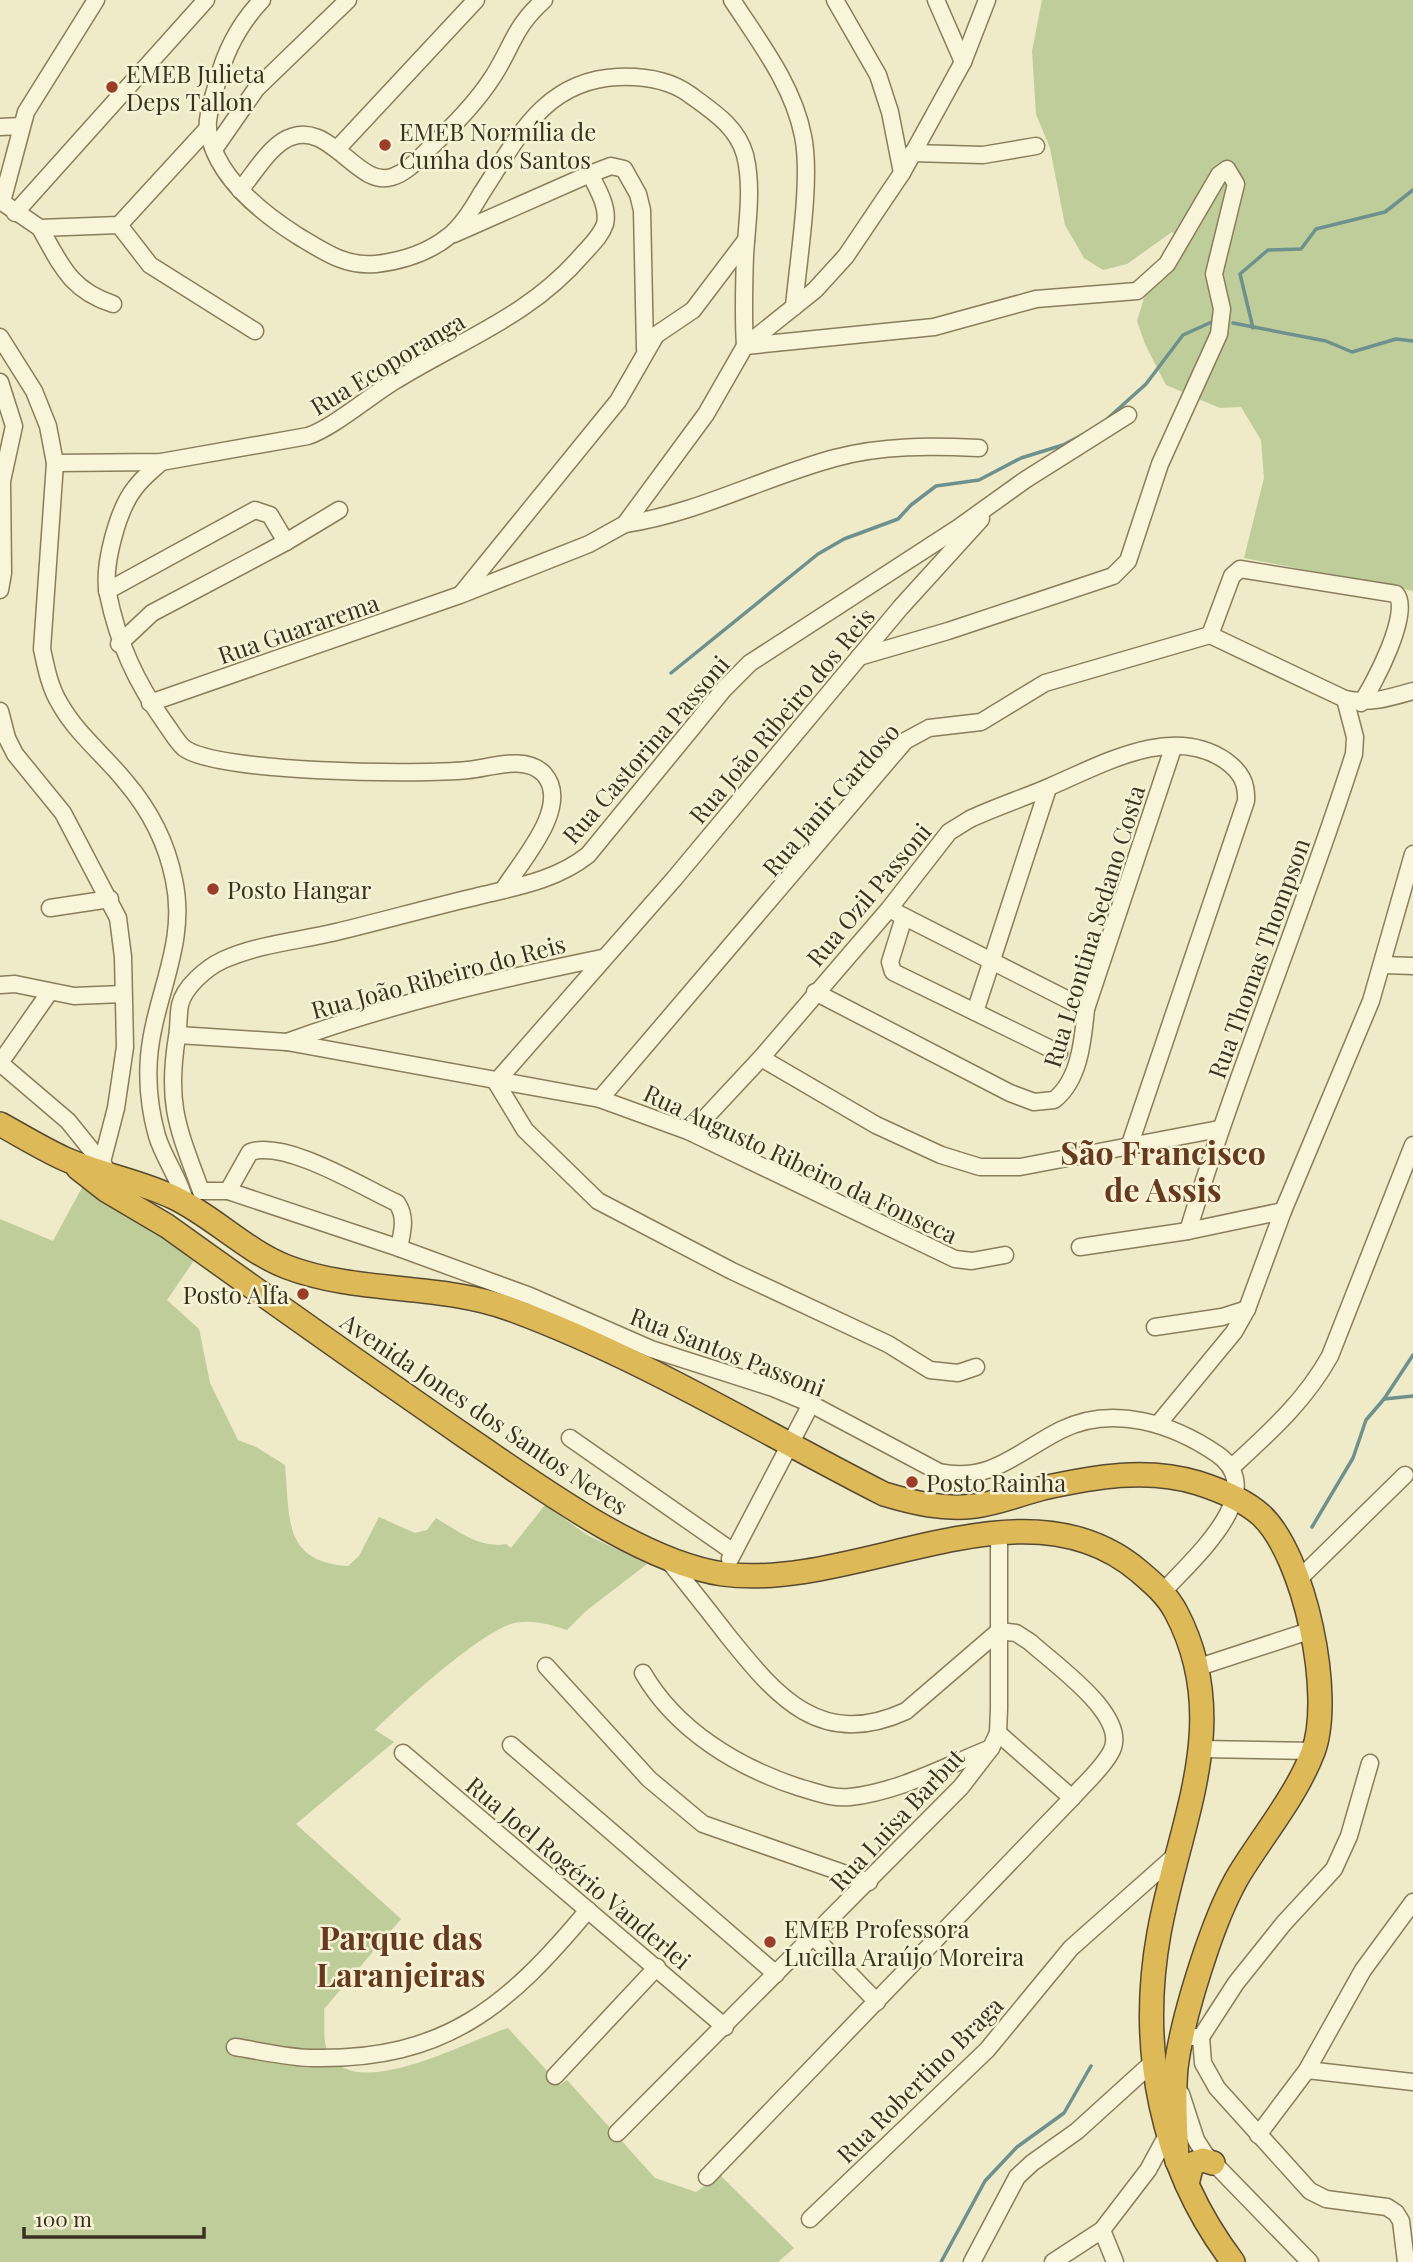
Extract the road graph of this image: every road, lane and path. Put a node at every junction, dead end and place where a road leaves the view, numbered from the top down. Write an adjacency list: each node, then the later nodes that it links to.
1 (96, 0): 12 (street)
2 (206, 0): 22 (street)
3 (261, 0): 14 (street)
4 (348, 0): 16 (street)
5 (476, 0): 17 (street)
6 (544, 0): 17 (street)
7 (732, 0): 28 (street)
8 (835, 0): 19 (street)
9 (936, 0): 11 (street)
10 (987, 0): 11 (street)
11 (963, 62): 18 (street)
12 (21, 126): 13 (street); 22 (street)
13 (0, 127)
14 (208, 128): 16 (street); 23 (street)
15 (1036, 146): 18 (street)
16 (215, 148): 21 (street)
17 (338, 148): 21 (street)
18 (912, 153): 19 (street)
19 (902, 173): 28 (street)
20 (590, 174): 25 (street); 32 (street); 37 (street, Rua Ecoporanga)
21 (240, 190): 25 (street)
22 (15, 213): 24 (street)
23 (119, 225): 24 (street); 29 (street)
24 (40, 228): 27 (street)
25 (451, 235): 26 (street)
26 (747, 239): 31 (street); 32 (street)
27 (113, 304)
28 (794, 307): 31 (street)
29 (255, 331)
30 (0, 337): 38 (street)
31 (745, 345): 41 (street); 48 (street)
32 (646, 349): 45 (street)
33 (0, 382): 35 (street)
34 (1128, 415): 39 (street, Rua Castorina Passoni)
35 (4, 447): 43 (street)
36 (979, 448): 41 (street)
37 (161, 461): 38 (street, Rua Ecoporanga); 44 (street)
38 (55, 463): 86 (street)
39 (996, 502): 48 (street, Rua João Ribeiro dos Reis); 56 (street, Rua Castorina Passoni)
40 (339, 510): 42 (street)
41 (625, 524): 45 (street, Rua Guararema)
42 (286, 542): 44 (street); 47 (street)
43 (0, 590)
44 (107, 590): 47 (street)
45 (460, 595): 51 (street, Rua Guararema)
46 (1210, 635): 50 (street); 50 (street); 76 (street, Rua Janir Cardoso)
47 (120, 644): 51 (street)
48 (859, 657): 60 (street, Rua João Ribeiro dos Reis)
49 (1413, 691): 50 (street)
50 (1353, 701): 78 (street, Rua Thomas Thompson)
51 (150, 703): 56 (street)
52 (0, 711): 57 (street)
53 (1173, 748): 54 (street, Rua Ozil Passoni); 68 (street, Rua Leontina Sedano Costa); 80 (street, Rua Ozil Passoni)
54 (1048, 788): 59 (street, Rua Ozil Passoni); 61 (street)
55 (1413, 855): 62 (street)
56 (503, 890): 70 (street, Rua Castorina Passoni)
57 (110, 899): 58 (street); 67 (street)
58 (50, 908)
59 (897, 913): 61 (street); 65 (street, Rua Ozil Passoni); 69 (street)
60 (602, 958): 71 (street, Rua João Ribeiro do Reis); 75 (street, Rua João Ribeiro dos Reis)
61 (992, 962): 68 (street); 69 (street)
62 (1382, 965): 63 (street); 88 (street)
63 (1413, 966)
64 (0, 985): 66 (street)
65 (815, 992): 68 (street, Rua Leontina Sedano Costa); 73 (street, Rua Ozil Passoni)
66 (49, 993): 67 (street); 74 (street)
67 (122, 994): 83 (street)
68 (1086, 1009)
69 (975, 1012): 72 (street)
70 (178, 1035): 71 (street); 86 (street, Rua Castorina Passoni)
71 (287, 1042): 75 (street, Rua Augusto Ribeiro da Fonseca)
72 (1059, 1053)
73 (761, 1058): 79 (street, Rua Ozil Passoni); 80 (street)
74 (0, 1063): 83 (street)
75 (496, 1082): 76 (street, Rua Augusto Ribeiro da Fonseca); 95 (street)
76 (600, 1099): 79 (street, Rua Augusto Ribeiro da Fonseca)
77 (0, 1124): 82 (highway)
78 (1219, 1129): 80 (street); 89 (street, Rua Thomas Thompson)
79 (688, 1130): 92 (street, Rua Augusto Ribeiro da Fonseca)
80 (1129, 1144)
81 (1413, 1145): 100 (street)
82 (67, 1160): 83 (highway); 87 (highway, Avenida Jones dos Santos Neves)
83 (105, 1167): 84 (highway)
84 (156, 1190): 86 (highway); 87 (highway)
85 (228, 1191): 86 (street, Rua Santos Passoni); 91 (street, Rua Santos Passoni); 91 (street)
86 (194, 1201): 99 (highway)
87 (138, 1209): 105 (highway, Avenida Jones dos Santos Neves)
88 (1283, 1211): 89 (street); 93 (street)
89 (1188, 1231): 90 (street)
90 (1080, 1247)
91 (400, 1248): 96 (street, Rua Santos Passoni)
92 (1005, 1255)
93 (1247, 1309): 94 (street); 97 (street)
94 (1155, 1327)
95 (976, 1367)
96 (811, 1404): 97 (street, Rua Santos Passoni); 99 (street)
97 (1159, 1423): 100 (street, Rua Santos Passoni)
98 (570, 1438): 104 (street)
99 (790, 1446): 102 (highway); 104 (street)
100 (1232, 1467): 102 (street)
101 (1405, 1475): 107 (street)
102 (1237, 1499): 107 (highway); 108 (street)
103 (999, 1532): 106 (highway, Avenida Jones dos Santos Neves); 108 (highway, Avenida Jones dos Santos Neves); 109 (street)
104 (732, 1551): 106 (street)
105 (665, 1556): 106 (highway, Avenida Jones dos Santos Neves); 109 (street)
106 (725, 1574)
107 (1299, 1579): 110 (highway)
108 (1163, 1592): 112 (highway, Avenida Jones dos Santos Neves)
109 (999, 1630): 114 (street); 120 (street)
110 (1312, 1630): 112 (street); 117 (highway)
111 (546, 1667): 122 (street)
112 (1196, 1668): 116 (highway, Avenida Jones dos Santos Neves)
113 (643, 1673): 114 (street)
114 (994, 1741): 120 (street); 122 (street, Rua Luisa Barbut)
115 (511, 1745): 127 (street)
116 (1203, 1749): 117 (street); 121 (highway, Avenida Jones dos Santos Neves)
117 (1314, 1751): 131 (highway)
118 (403, 1753): 124 (street, Rua Joel Rogério Vanderlei)
119 (1370, 1763): 131 (street)
120 (1072, 1798): 128 (street)
121 (1179, 1853): 130 (highway, Avenida Jones dos Santos Neves); 145 (street, Rua Robertino Braga)
122 (869, 1882): 125 (street, Rua Luisa Barbut)
123 (1413, 1902): 134 (street)
124 (588, 1910): 126 (street, Rua Joel Rogério Vanderlei); 132 (street)
125 (814, 1937): 127 (street, Rua Luisa Barbut); 128 (street)
126 (657, 1968): 129 (street, Rua Joel Rogério Vanderlei); 136 (street)
127 (776, 1974): 129 (street, Rua Luisa Barbut)
128 (877, 2002): 143 (street)
129 (725, 2027): 139 (street, Rua Luisa Barbut)
130 (1154, 2031): 133 (highway, Avenida Jones dos Santos Neves); 138 (highway)
131 (1191, 2037): 135 (highway); 140 (street)
132 (235, 2047)
133 (1152, 2063): 138 (highway, Avenida Jones dos Santos Neves); 147 (street)
134 (1307, 2070): 137 (street); 140 (street)
135 (1176, 2071): 138 (highway); 141 (street)
136 (555, 2076)
137 (1410, 2077)
138 (1171, 2125): 141 (street); 144 (highway); 146 (street)
139 (617, 2133)
140 (1258, 2134): 152 (street)
141 (1196, 2140): 142 (street)
142 (1213, 2163): 144 (highway); 151 (street)
143 (707, 2177)
144 (1187, 2184): 150 (highway)
145 (810, 2219)
146 (1102, 2230): 148 (street); 149 (street)
147 (972, 2262)
148 (1053, 2262)
149 (1115, 2262)
150 (1233, 2262)
151 (1310, 2262)
152 (1406, 2262)

